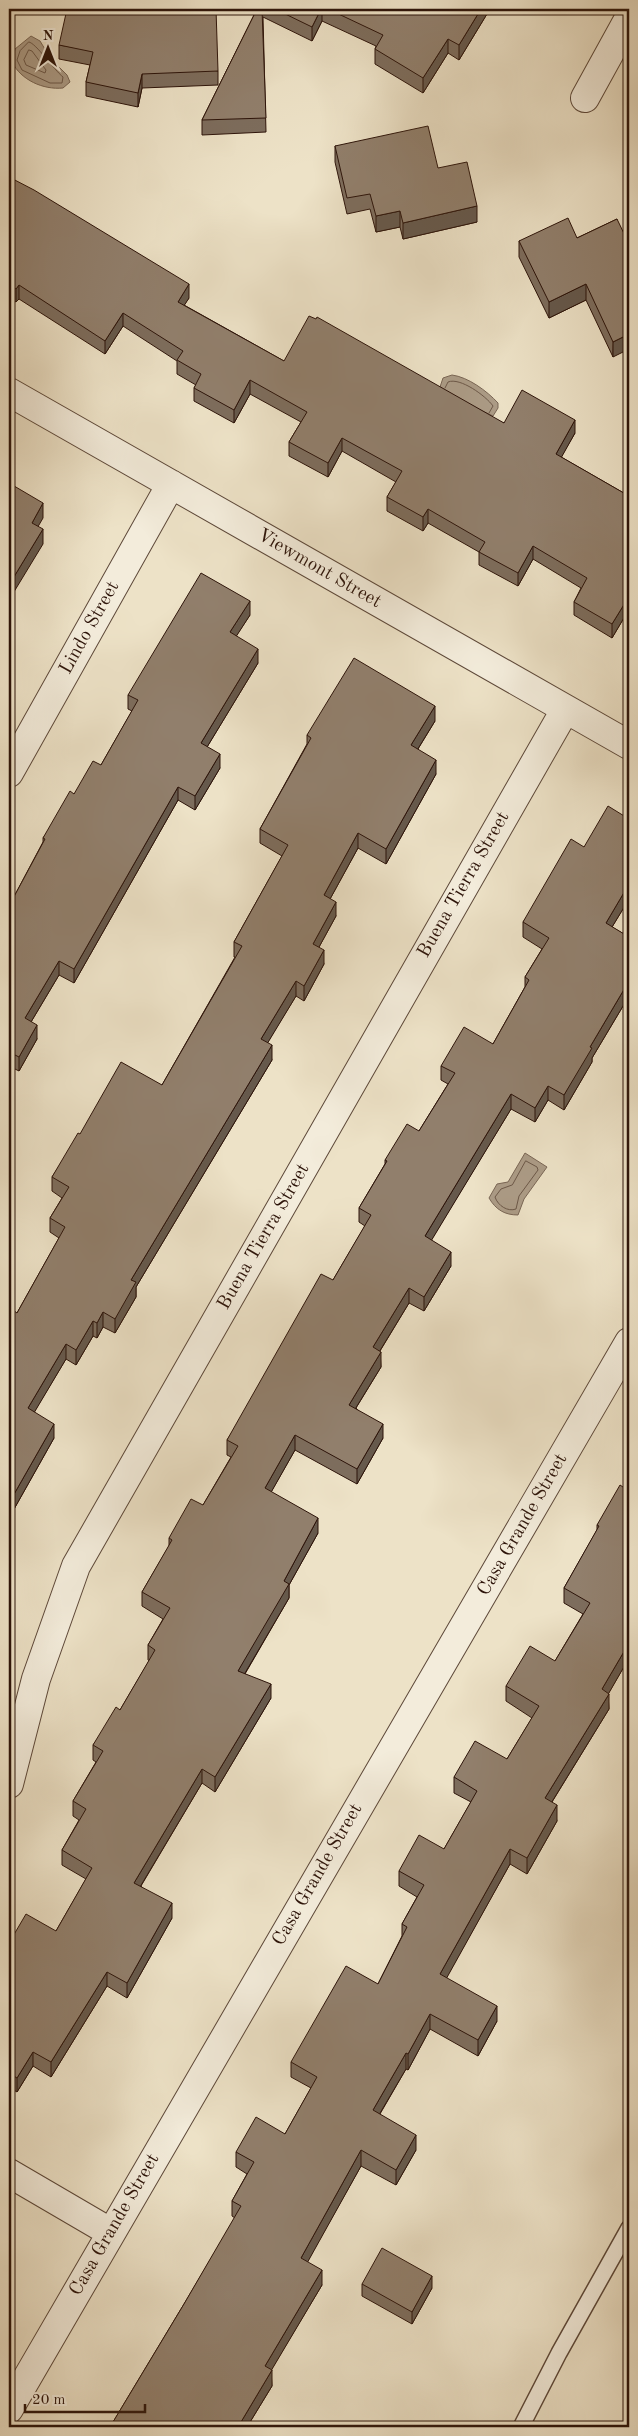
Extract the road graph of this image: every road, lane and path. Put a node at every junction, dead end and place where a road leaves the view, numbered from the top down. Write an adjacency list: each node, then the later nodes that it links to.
1 (629, 18): 2 (street)
2 (584, 98)
3 (9, 392): 4 (street, Viewmont Street)
4 (171, 484): 5 (street, Viewmont Street); 7 (street, Lindo Street)
5 (565, 710): 6 (street, Viewmont Street); 9 (street, Buena Tierra Street)
6 (629, 746)
7 (9, 773)
8 (629, 1342): 12 (street, Casa Grande Street)
9 (9, 1784)
10 (9, 2173): 12 (street)
11 (629, 2228): 14 (lane)
12 (110, 2232): 13 (street, Casa Grande Street)
13 (9, 2409)
14 (521, 2427)

